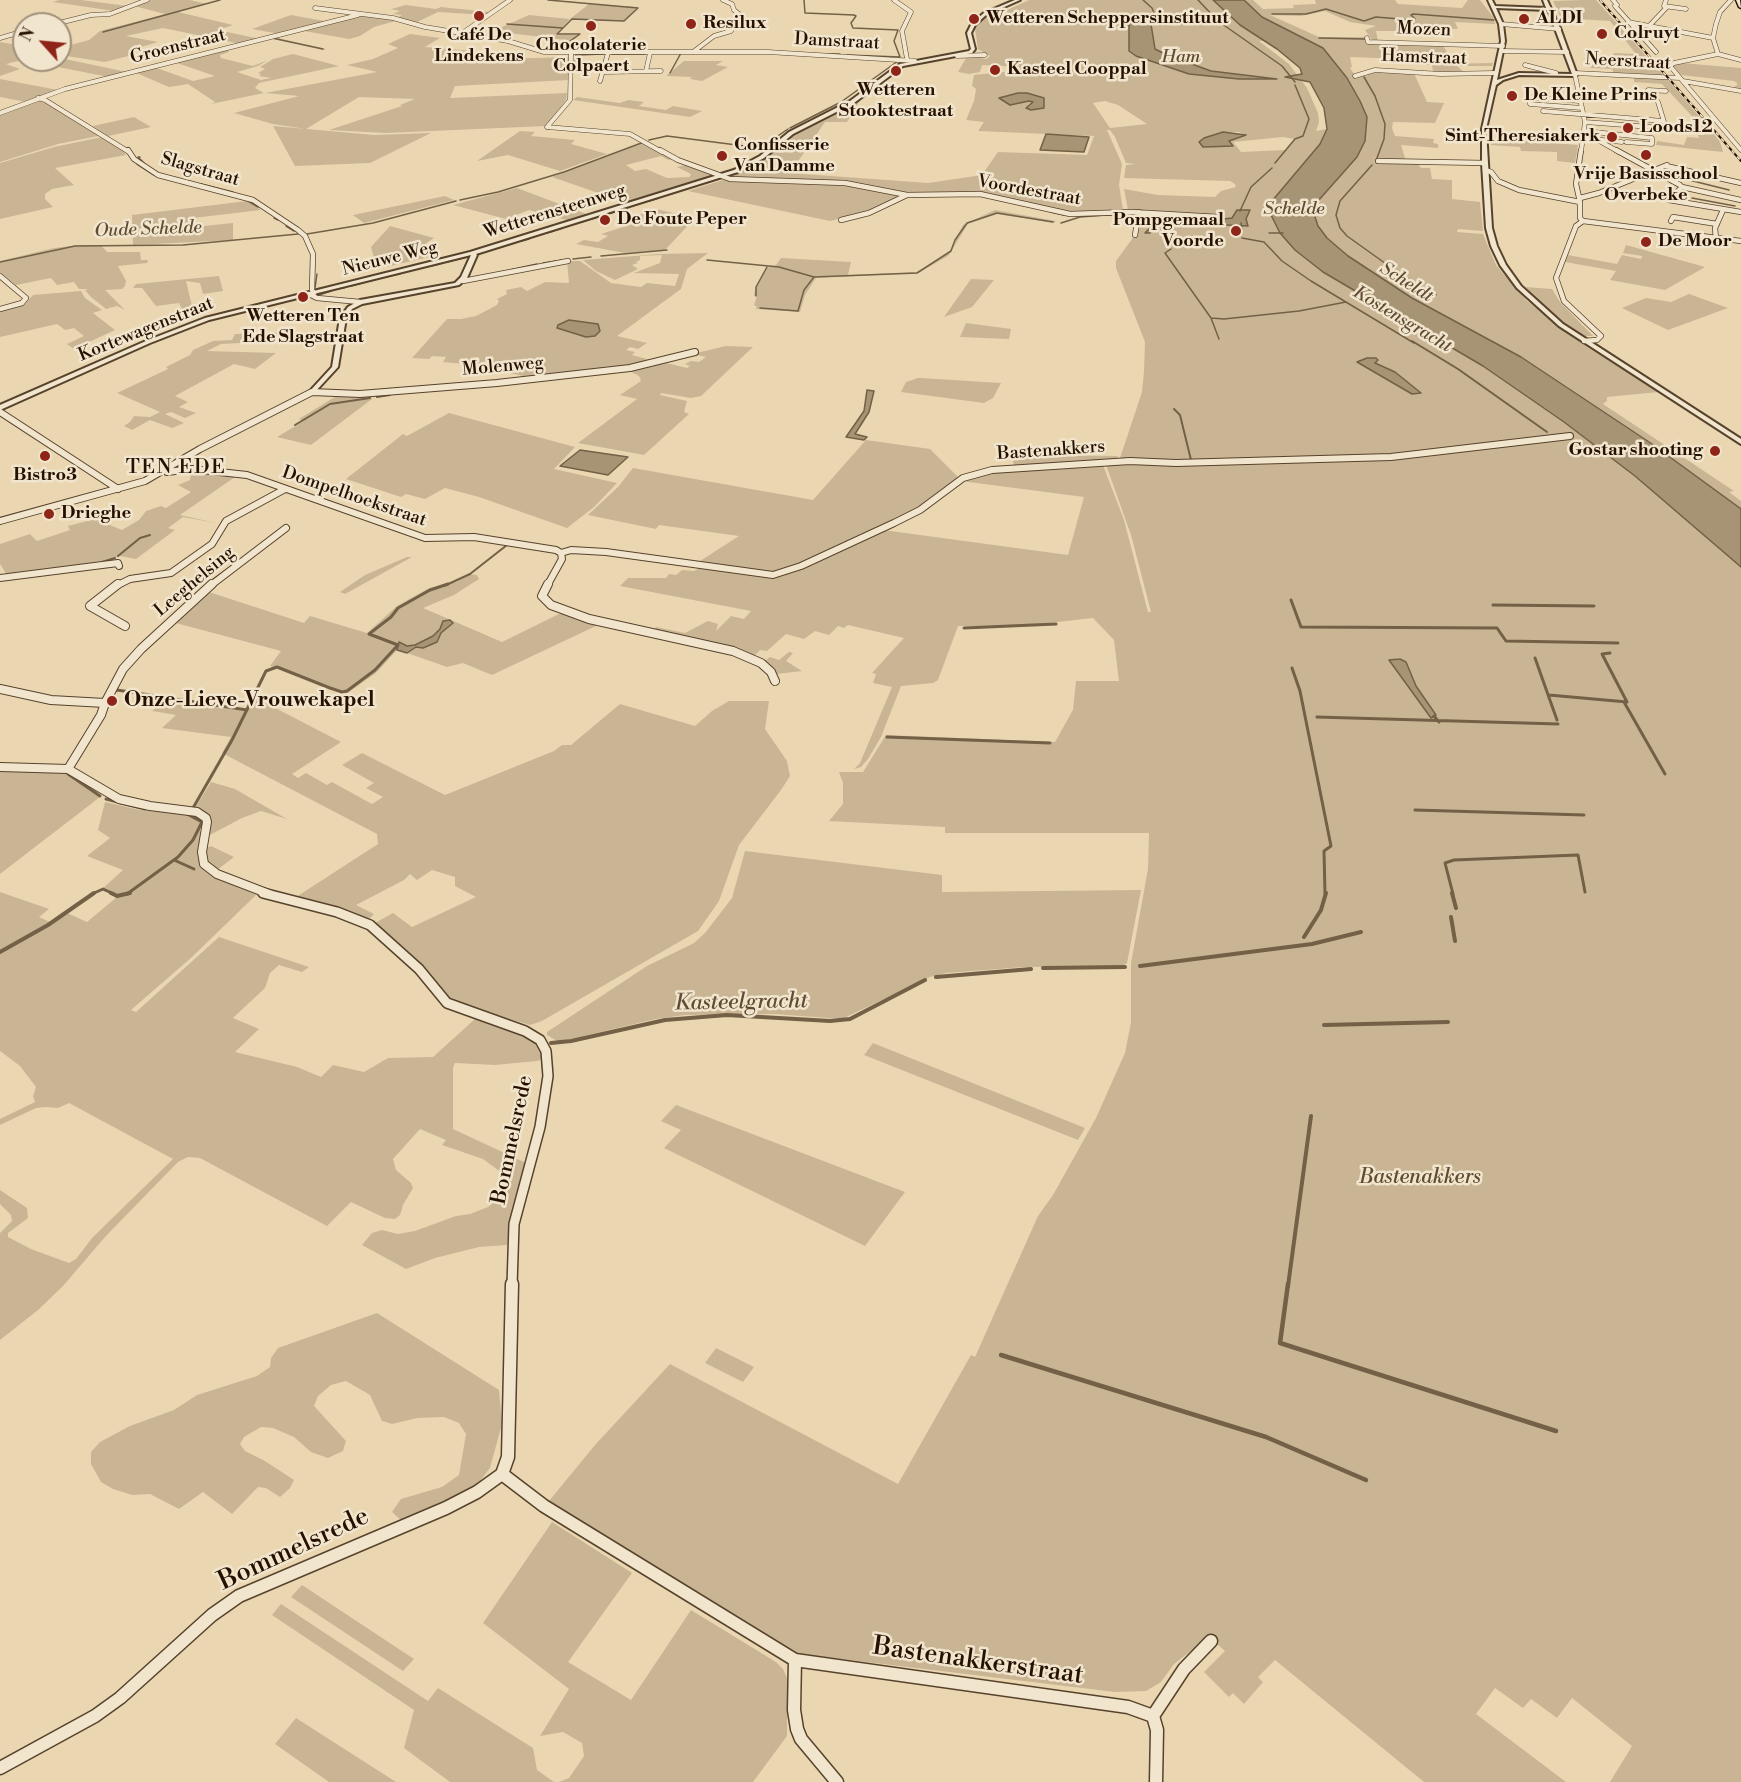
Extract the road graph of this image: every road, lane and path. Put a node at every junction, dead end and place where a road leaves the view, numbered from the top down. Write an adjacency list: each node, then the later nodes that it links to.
1 (147, 0): 19 (street)
2 (510, 0): 24 (street)
3 (723, 0): 31 (street)
4 (894, 0): 41 (street)
5 (1018, 0): 29 (street)
6 (1490, 0): 13 (street)
7 (1545, 0): 17 (street)
8 (1613, 0): 20 (street)
9 (1666, 0): 14 (street)
10 (1731, 0): 26 (street)
11 (1738, 0): 12 (main road)
12 (1741, 5)
13 (1494, 7): 17 (street); 21 (street)
14 (1667, 7): 16 (street); 22 (street)
15 (315, 8): 18 (street)
16 (1686, 9)
17 (1551, 10): 23 (street)
18 (364, 14): 24 (street); 59 (street, Groenstraat)
19 (72, 20)
20 (1628, 22): 22 (street); 33 (street)
21 (1501, 24): 23 (street); 30 (street)
22 (1650, 25): 26 (street)
23 (1559, 29): 32 (street)
24 (464, 32): 34 (street)
25 (1367, 38): 28 (street, Mozen)
26 (1713, 38): 37 (street)
27 (1443, 43): 28 (street, Mozen)
28 (1482, 46): 30 (street, Mozen)
29 (973, 49): 40 (street); 40 (street)
30 (1502, 49): 32 (street); 42 (street)
31 (693, 52): 36 (street, Damstraat); 41 (street, Damstraat)
32 (1567, 52): 52 (street)
33 (1656, 52)
34 (571, 54): 35 (street); 77 (street, Voordestraat)
35 (608, 54): 36 (street); 39 (street); 48 (street)
36 (650, 54): 38 (street); 46 (street)
37 (1718, 54): 43 (street); 54 (street)
38 (674, 55)
39 (596, 56)
40 (957, 56): 44 (street)
41 (908, 59): 44 (street, Damstraat)
42 (1500, 60): 49 (street); 50 (street)
43 (1741, 60)
44 (915, 61): 77 (street, Wetterensteenweg)
45 (1525, 65): 51 (street, Neerstraat)
46 (646, 71): 47 (street); 48 (street)
47 (661, 71)
48 (603, 72): 55 (street)
49 (1494, 73): 53 (street, Hamstraat); 56 (street)
50 (1519, 74): 51 (street); 56 (street)
51 (1556, 74): 52 (street)
52 (1575, 74): 54 (street, Neerstraat); 60 (street)
53 (1355, 76)
54 (1682, 80): 58 (street, Neerstraat); 73 (street)
55 (600, 81)
56 (1492, 86): 75 (street)
57 (1666, 90): 66 (street)
58 (1741, 91)
59 (38, 98): 64 (street, Groenstraat); 100 (street, Slagstraat)
60 (1580, 101): 61 (street); 62 (street)
61 (1530, 104): 62 (street)
62 (1582, 108): 65 (street)
63 (1543, 111): 65 (street)
64 (0, 113)
65 (1583, 114): 66 (street); 67 (street)
66 (1663, 120): 68 (street)
67 (1585, 123): 68 (street); 70 (street)
68 (1666, 129): 69 (street)
69 (1690, 130)
70 (1584, 131): 71 (street); 72 (street)
71 (1583, 138): 72 (street); 83 (street)
72 (1596, 139): 76 (street)
73 (1741, 150)
74 (1378, 161): 75 (street)
75 (1485, 166): 78 (street); 79 (street)
76 (1655, 170): 80 (street); 81 (street); 83 (street)
77 (720, 176): 82 (street, Voordestraat); 96 (street, Wetterensteenweg)
78 (1498, 181): 79 (street); 83 (street)
79 (1486, 182): 103 (street)
80 (1741, 183)
81 (1681, 186): 84 (street); 85 (street)
82 (907, 195): 86 (street, Voordestraat); 89 (street, Voordestraat)
83 (1580, 200): 90 (street)
84 (1741, 200)
85 (1723, 210): 87 (street); 92 (street)
86 (1138, 212): 88 (street, Voordestraat); 93 (street)
87 (1741, 212)
88 (1218, 216)
89 (841, 220)
90 (1583, 221): 94 (street); 103 (street)
91 (1671, 221): 92 (street)
92 (1717, 224): 94 (street)
93 (1135, 235)
94 (1716, 239): 95 (street)
95 (1741, 241)
96 (472, 254): 99 (street, Wetterensteenweg); 100 (street, Nieuwe Weg)
97 (568, 261): 99 (street)
98 (0, 276): 102 (street)
99 (463, 281): 101 (street)
100 (312, 293): 101 (street, Kortewagenstraat); 106 (street, Kortewagenstraat)
101 (360, 302): 105 (street)
102 (0, 309)
103 (1584, 341): 108 (street)
104 (695, 352): 105 (street, Molenweg)
105 (312, 392): 110 (street)
106 (0, 407): 116 (street)
107 (1570, 436): 111 (street, Bastenakkers)
108 (1741, 442)
109 (1106, 462): 111 (street, Bastenakkers); 114 (street); 120 (street, Bastenakkers)
110 (177, 463): 112 (street, Dompelhoekstraat); 115 (street)
111 (1176, 463): 113 (street)
112 (192, 469): 115 (street, Dompelhoekstraat); 117 (street, Dompelhoekstraat)
113 (1184, 469)
114 (1107, 471)
115 (163, 472): 116 (street)
116 (118, 489): 118 (street)
117 (285, 489): 120 (street, Dompelhoekstraat); 123 (street, Leeghelsing)
118 (0, 521)
119 (286, 528): 126 (street, Leeghelsing)
120 (561, 553): 124 (street)
121 (119, 566): 122 (street)
122 (0, 578)
123 (125, 626)
124 (775, 681)
125 (0, 689): 126 (street)
126 (105, 703): 128 (street, Leeghelsing)
127 (0, 767): 128 (street)
128 (68, 769): 129 (street, Bommelsrede)
129 (502, 1474): 131 (street); 133 (street, Bommelsrede)
130 (1211, 1641): 132 (street)
131 (795, 1660): 132 (street, Bastenakkerstraat); 134 (street)
132 (1153, 1716): 135 (street)
133 (0, 1768)
134 (837, 1782)
135 (1156, 1782)

